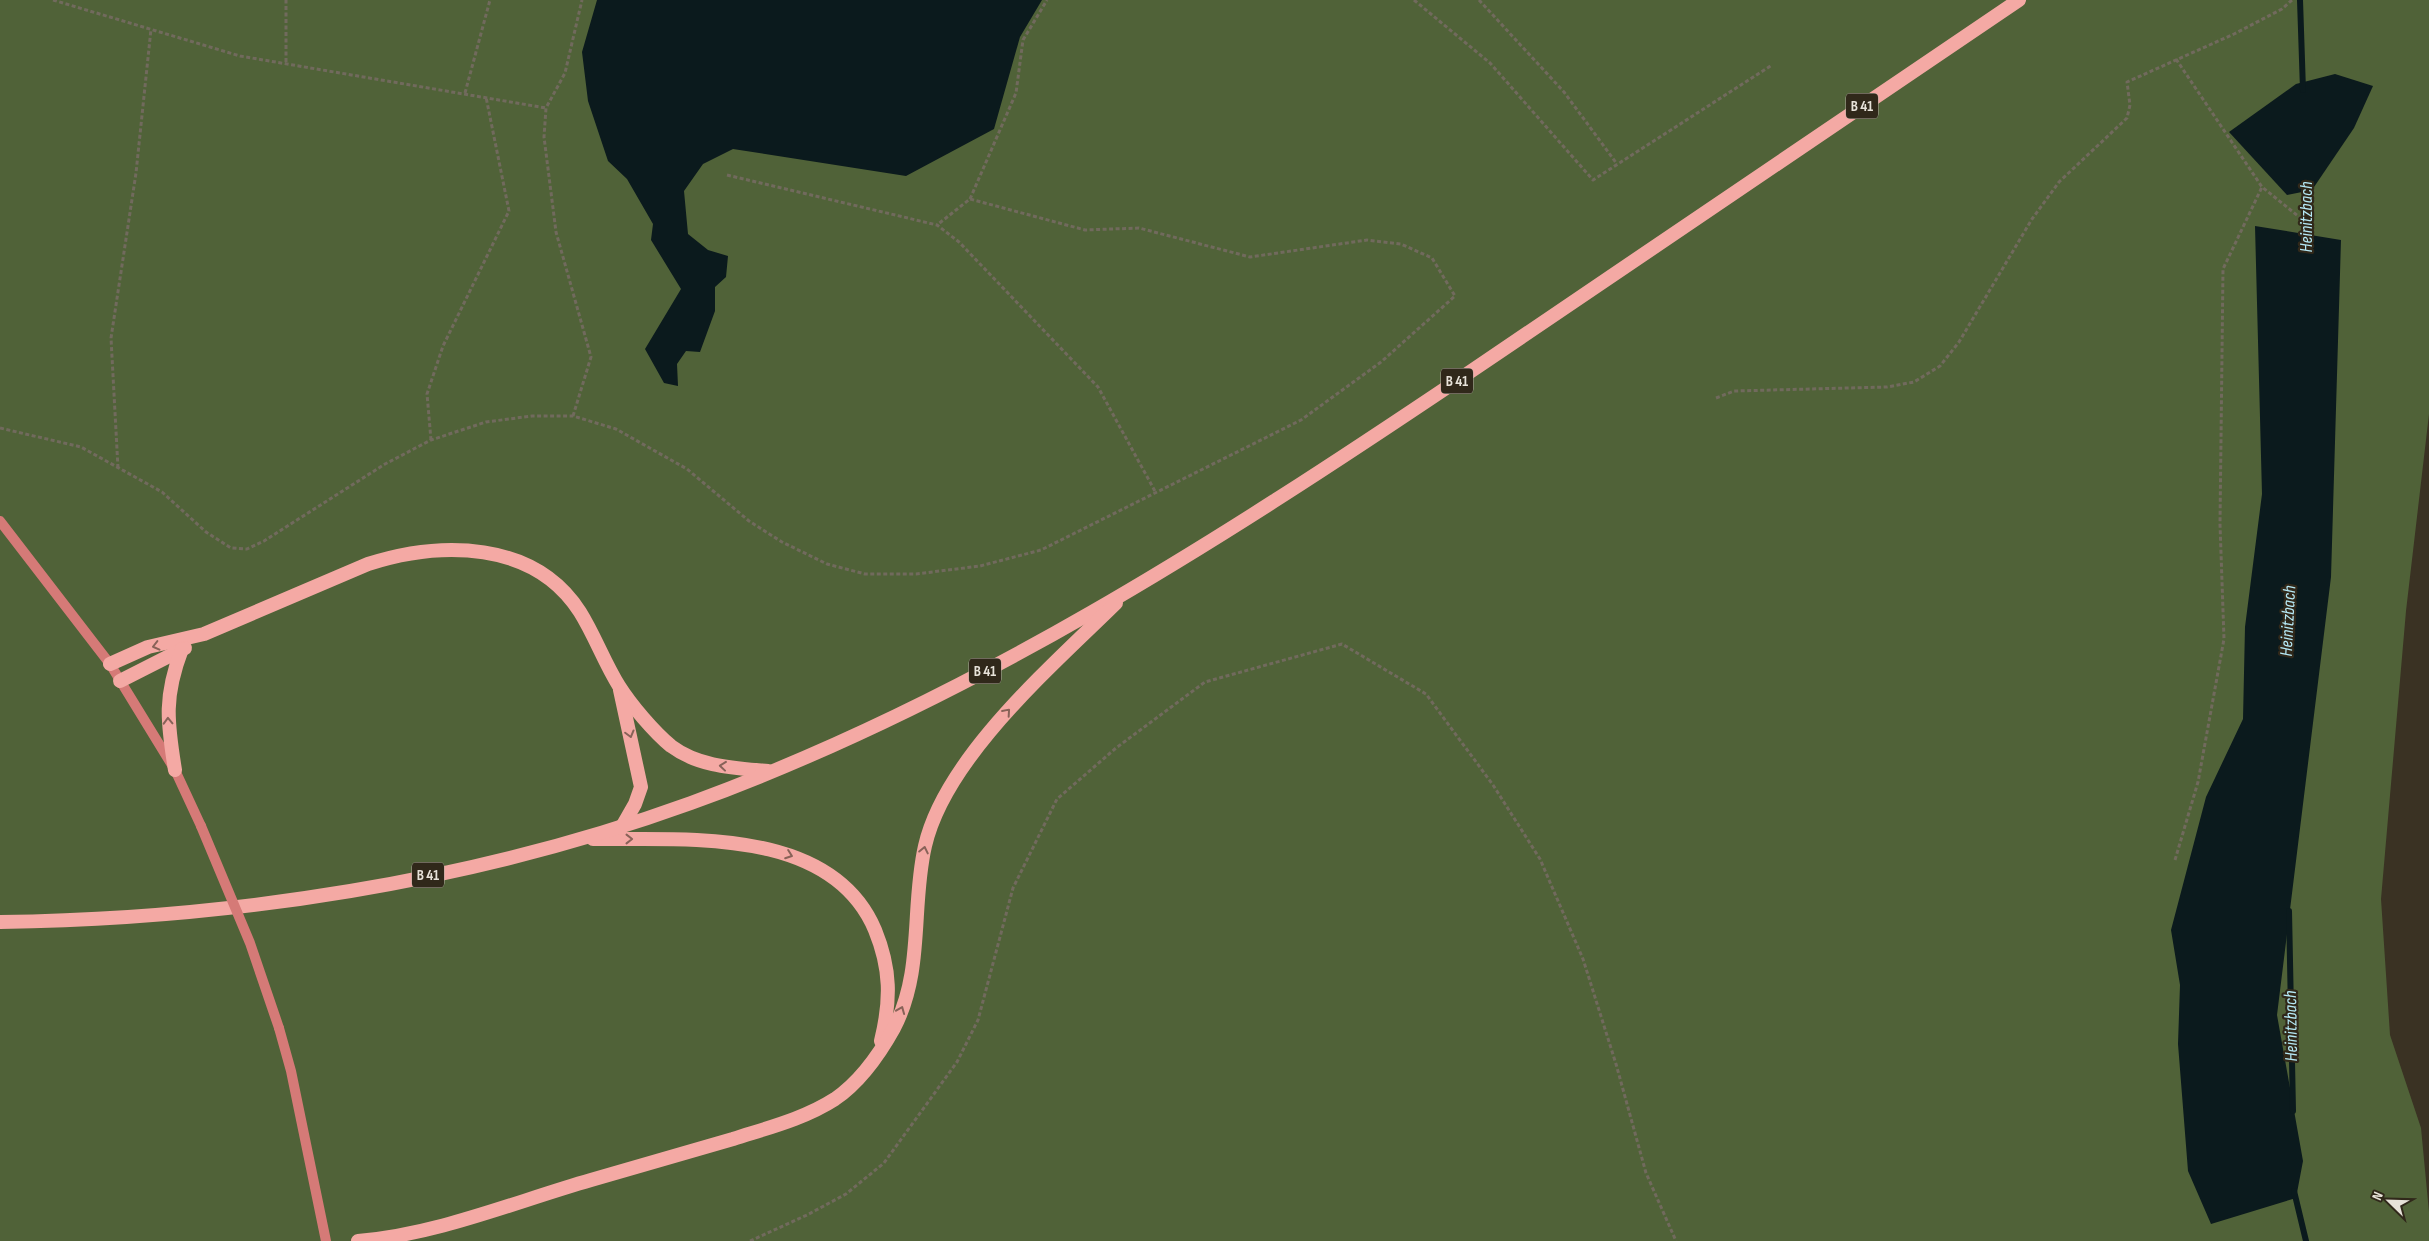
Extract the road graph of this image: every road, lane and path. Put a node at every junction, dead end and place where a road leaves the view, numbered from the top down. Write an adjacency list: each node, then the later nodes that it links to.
1 (53, 0): 10 (path)
2 (286, 0): 12 (path)
3 (490, 0): 14 (path)
4 (582, 0): 16 (path)
5 (1047, 0): 20 (path)
6 (1414, 0): 17 (path)
7 (1479, 0): 17 (path)
8 (2019, 0): 30 (highway, B 41)
9 (2292, 0): 11 (path)
10 (150, 29): 12 (path); 27 (path)
11 (2176, 59): 19 (path); 23 (path)
12 (286, 62): 14 (path)
13 (1772, 65): 17 (path)
14 (464, 94): 15 (path)
15 (486, 97): 16 (path); 26 (path)
16 (546, 108): 24 (path)
17 (1616, 164)
18 (727, 176): 22 (path)
19 (2262, 187): 21 (path); 40 (path)
20 (970, 199): 22 (path); 28 (path)
21 (2308, 224)
22 (937, 225): 28 (path)
23 (1716, 398)
24 (573, 416): 26 (path); 28 (path)
25 (0, 428): 27 (path)
26 (431, 440): 27 (path)
27 (118, 468)
28 (1156, 493)
29 (0, 521): 33 (main road)
30 (1128, 590): 37 (highway, B 41); 42 (highway, one-way to 30)
31 (204, 634): 32 (highway); 33 (highway, one-way to 33); 35 (highway)
32 (182, 649): 34 (highway); 36 (highway, one-way to 32)
33 (110, 664): 34 (main road)
34 (120, 681): 36 (main road)
35 (619, 686): 37 (highway, one-way to 35); 38 (highway, one-way to 38)
36 (174, 770): 44 (main road, bridge)
37 (772, 772): 38 (highway, B 41)
38 (623, 825): 39 (highway, B 41)
39 (580, 839): 41 (highway, B 41); 42 (highway, one-way to 42)
40 (2175, 860)
41 (0, 922)
42 (878, 1053): 43 (highway)
43 (390, 1240): 45 (highway)
44 (326, 1241)
45 (358, 1241)
46 (750, 1241): 47 (path)
47 (1676, 1241)

